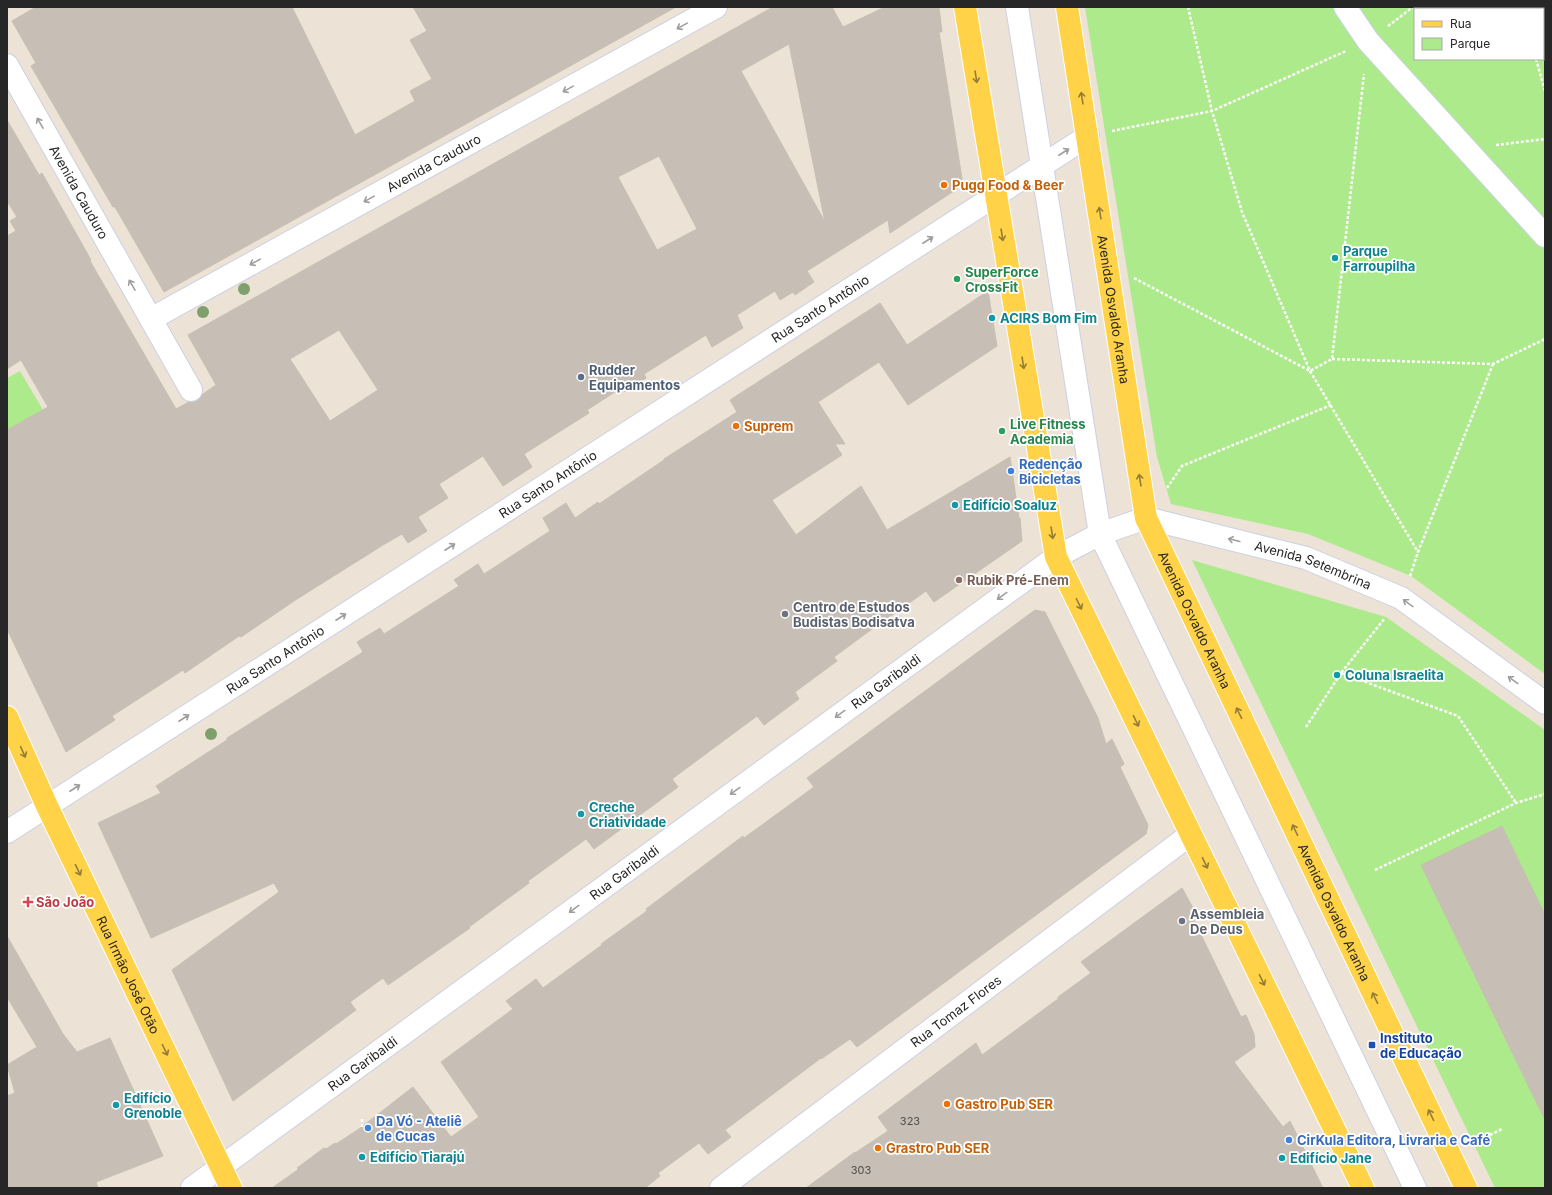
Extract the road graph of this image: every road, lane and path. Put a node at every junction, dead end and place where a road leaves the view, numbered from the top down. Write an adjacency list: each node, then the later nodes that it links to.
1 (716, 7): 20 (street, Avenida Cauduro, one-way to 20)
2 (965, 7): 17 (main road, one-way to 17)
3 (1017, 7): 16 (street)
4 (1067, 7): 13 (main road, Avenida Osvaldo Aranha, one-way to 4)
5 (1188, 7): 12 (path)
6 (1345, 7): 8 (street)
7 (1413, 7): 8 (path)
8 (1368, 41): 12 (path); 15 (street); 22 (path)
9 (1536, 60): 11 (path)
10 (7, 65): 20 (street, Avenida Cauduro, one-way to 10)
11 (1545, 91)
12 (1212, 111): 13 (path); 24 (path)
13 (1088, 136): 16 (street, Rua Santo Antônio, one-way to 13); 19 (main road, Avenida Osvaldo Aranha, one-way to 13)
14 (1545, 139): 15 (path)
15 (1466, 149): 18 (street)
16 (1042, 166): 17 (street, Rua Santo Antônio); 28 (street)
17 (996, 196): 30 (main road, one-way to 30); 38 (street, Rua Santo Antônio, one-way to 17)
18 (1545, 236)
19 (1108, 264): 24 (path); 27 (main road, Avenida Osvaldo Aranha, one-way to 19)
20 (151, 319): 25 (street, Avenida Cauduro)
21 (1545, 338): 23 (path)
22 (1332, 359): 23 (path); 24 (path)
23 (1493, 364): 29 (path)
24 (1310, 371): 26 (path)
25 (191, 390)
26 (1331, 405): 27 (path); 29 (path)
27 (1146, 518): 28 (street); 31 (street, Avenida Setembrina, one-way to 27); 50 (main road, Avenida Osvaldo Aranha, one-way to 27)
28 (1100, 534): 30 (street); 49 (street)
29 (1418, 552): 31 (path)
30 (1056, 557): 40 (main road, one-way to 40); 44 (street, Rua Garibaldi, one-way to 44)
31 (1401, 598): 32 (path); 33 (street, Avenida Setembrina, one-way to 31)
32 (1341, 673): 35 (path); 37 (path)
33 (1545, 703)
34 (7, 717): 38 (main road, Rua Irmão José Otão, one-way to 38)
35 (1306, 727)
36 (1545, 794): 37 (path)
37 (1516, 803): 41 (path)
38 (47, 806): 39 (street, Rua Santo Antônio); 44 (main road, Rua Irmão José Otão, one-way to 44)
39 (7, 832)
40 (1191, 834): 47 (street, Rua Tomaz Flores); 48 (main road, one-way to 48)
41 (1375, 870)
42 (362, 1118): 43 (path)
43 (362, 1127)
44 (222, 1166): 45 (street, Rua Garibaldi); 46 (main road, Rua Irmão José Otão)
45 (192, 1188)
46 (232, 1188)
47 (722, 1188)
48 (1363, 1188)
49 (1414, 1188)
50 (1466, 1188)

